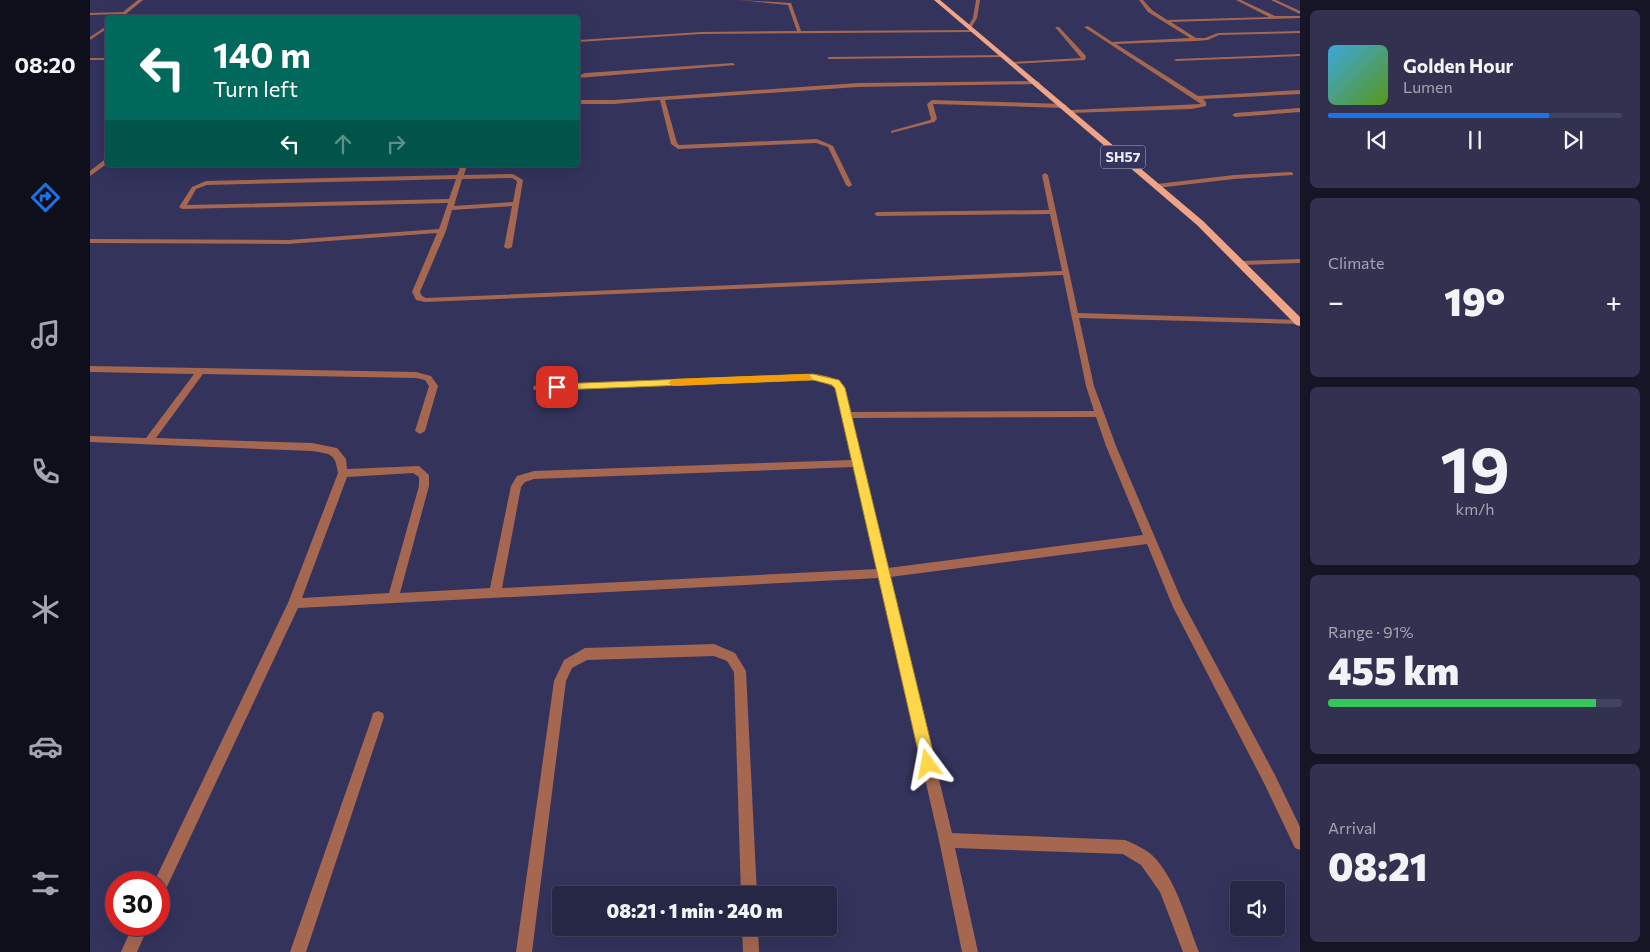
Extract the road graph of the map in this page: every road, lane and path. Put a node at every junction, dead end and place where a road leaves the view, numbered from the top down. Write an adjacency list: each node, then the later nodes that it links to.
1 (141, 0): 13 (street)
2 (740, 0): 22 (street)
3 (937, 0): 21 (main road, SH57)
4 (978, 0): 21 (street)
5 (1141, 0): 17 (street)
6 (1238, 0): 16 (street)
7 (1273, 0): 8 (street)
8 (1281, 4): 9 (street); 10 (street)
9 (1290, 4)
10 (1300, 13)
11 (90, 14): 12 (street)
12 (96, 14): 13 (street); 15 (street)
13 (124, 14)
14 (1300, 17): 16 (street)
15 (90, 18)
16 (1274, 18): 17 (street)
17 (1166, 21): 25 (street)
18 (1086, 27): 27 (street)
19 (105, 28): 24 (street)
20 (1057, 28): 34 (street)
21 (972, 29): 22 (street); 29 (main road, SH57)
22 (799, 31): 26 (street)
23 (1300, 32): 25 (street)
24 (90, 39)
25 (1196, 40): 27 (street)
26 (580, 41)
27 (1112, 43): 40 (street)
28 (1300, 55): 33 (street)
29 (1005, 56): 30 (street); 34 (main road, SH57)
30 (829, 58)
31 (90, 59): 32 (street)
32 (105, 59)
33 (1176, 60)
34 (1014, 63): 37 (main road, SH57)
35 (733, 64): 36 (street)
36 (580, 76)
37 (1037, 83): 39 (street); 42 (main road, SH57)
38 (1300, 92): 40 (street)
39 (662, 98): 41 (street); 52 (street)
40 (1198, 98): 42 (street)
41 (580, 102)
42 (1067, 109): 45 (street); 53 (main road, SH57)
43 (1300, 110): 44 (street)
44 (1235, 115)
45 (893, 132)
46 (105, 162): 48 (street)
47 (463, 167): 51 (street)
48 (90, 174)
49 (1291, 174): 53 (street)
50 (1045, 175): 56 (street)
51 (461, 176): 54 (street); 55 (street); 55 (street)
52 (850, 185)
53 (1157, 186): 62 (main road, SH57)
54 (514, 204): 55 (street); 60 (street)
55 (452, 205): 58 (street)
56 (1053, 212): 57 (street); 63 (street)
57 (877, 214)
58 (442, 231): 59 (street); 63 (street)
59 (90, 241)
60 (508, 247)
61 (1300, 261): 62 (street)
62 (1241, 263): 65 (main road, SH57)
63 (1066, 273): 64 (street)
64 (1075, 314): 65 (street); 69 (street)
65 (1300, 323)
66 (90, 369): 67 (street)
67 (200, 372): 71 (street); 73 (street)
68 (537, 388): 70 (street)
69 (1100, 414): 70 (street); 76 (street)
70 (846, 415): 74 (street)
71 (420, 431)
72 (90, 439): 73 (street)
73 (149, 441): 75 (street)
74 (858, 462): 77 (street); 78 (street)
75 (343, 472): 79 (street); 80 (street)
76 (1150, 539): 77 (street); 83 (street)
77 (884, 573): 78 (street); 82 (street)
78 (495, 592): 79 (street)
79 (393, 598): 80 (street)
80 (294, 602): 84 (street)
81 (378, 717): 89 (street)
82 (946, 840): 92 (street); 93 (street)
83 (1300, 843)
84 (167, 871)
85 (748, 886): 90 (street)
86 (136, 936): 88 (street)
87 (750, 936): 91 (street)
88 (129, 952)
89 (298, 952)
90 (524, 952)
91 (751, 952)
92 (970, 952)
93 (1191, 952)

